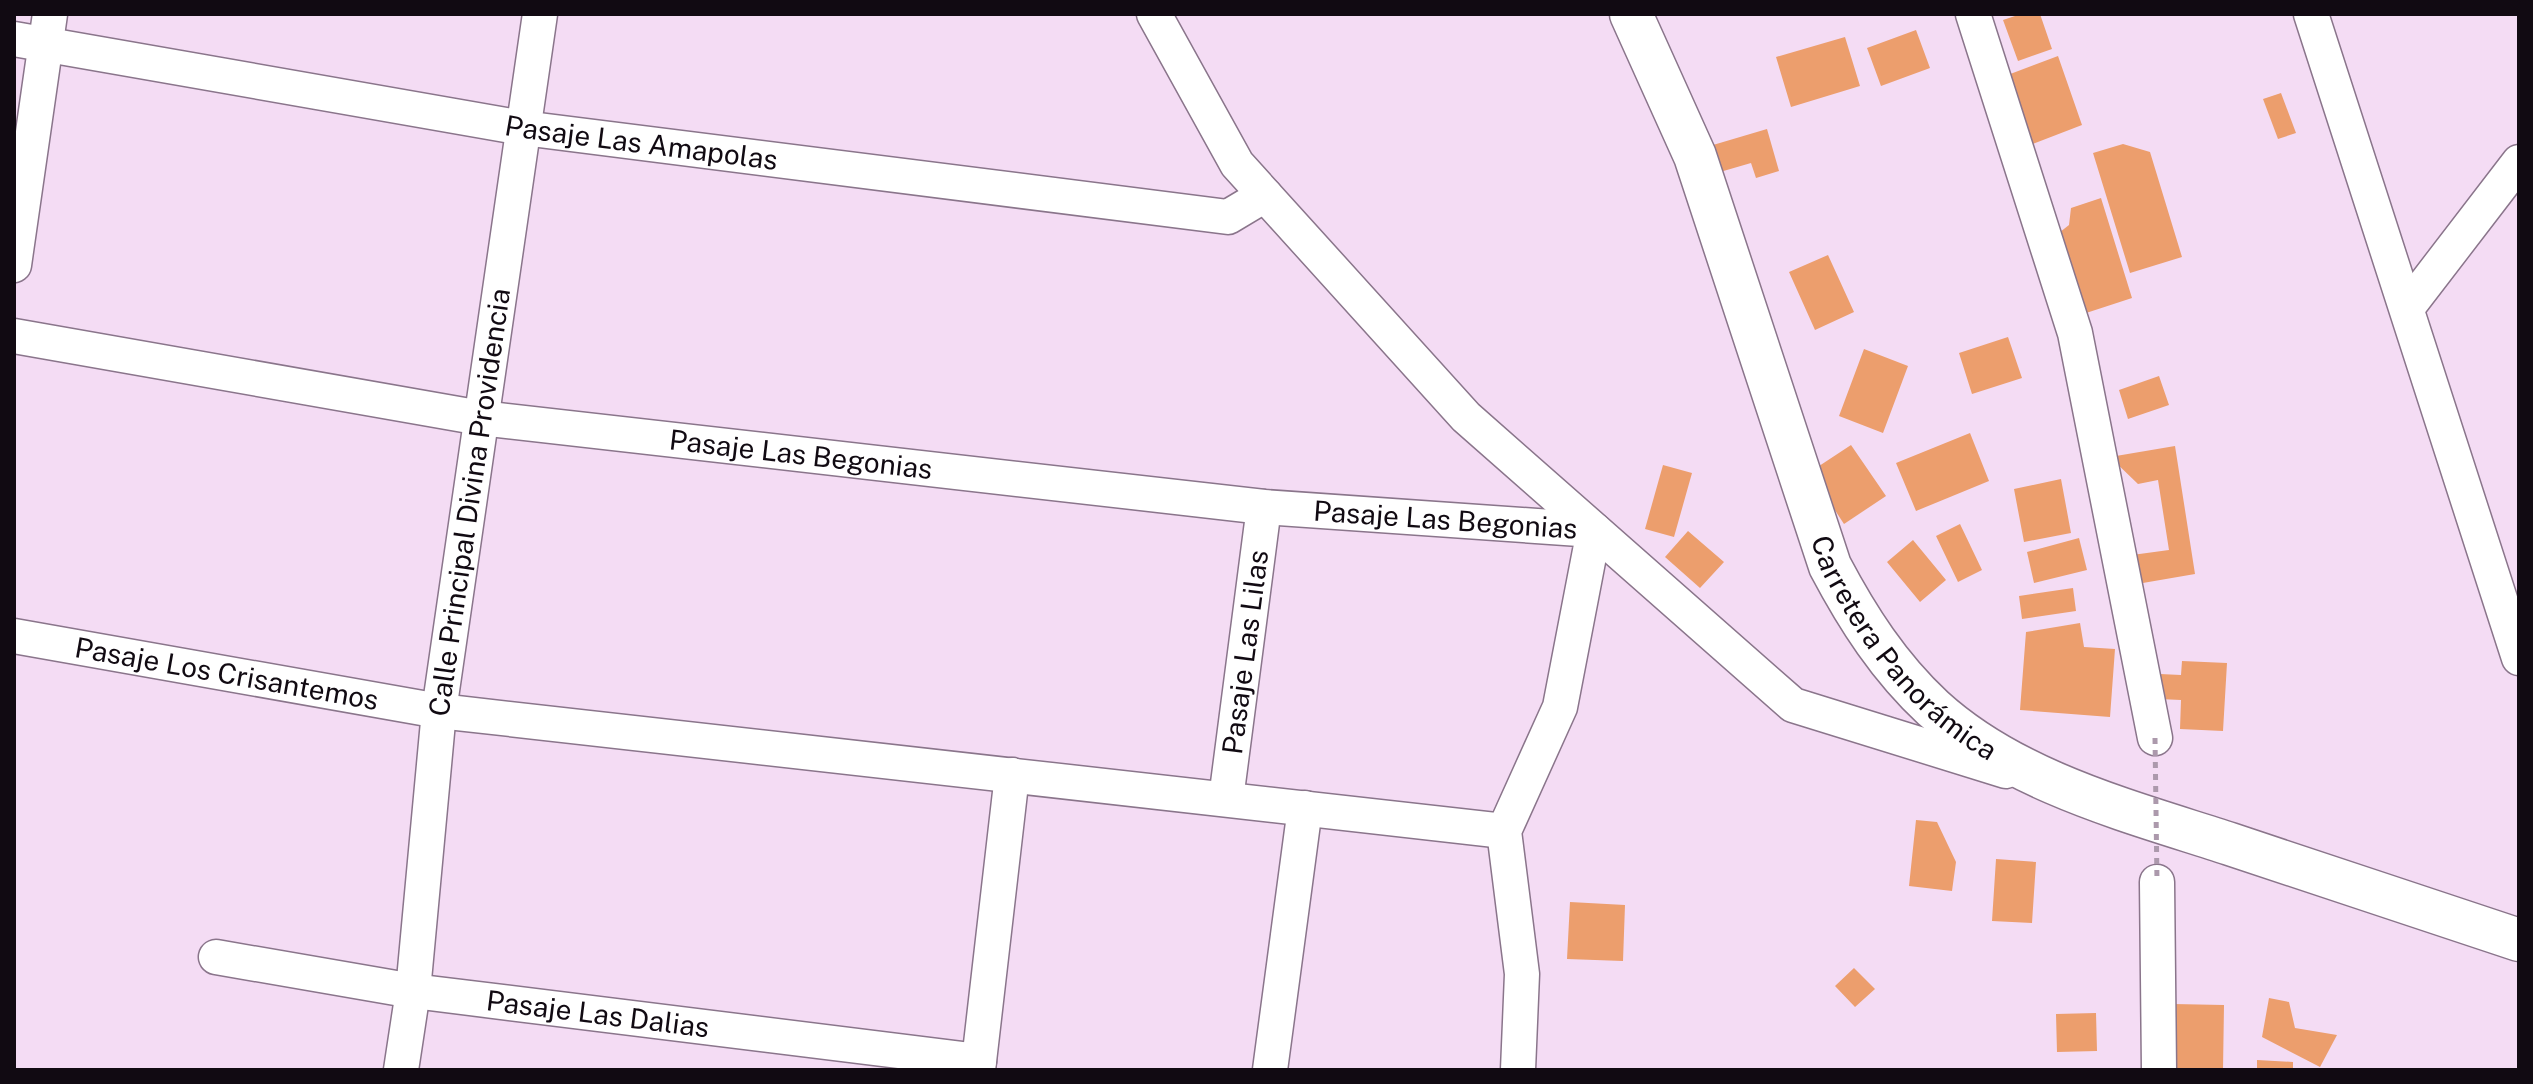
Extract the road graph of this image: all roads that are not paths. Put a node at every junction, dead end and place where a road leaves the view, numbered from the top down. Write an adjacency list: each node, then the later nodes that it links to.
1 (540, 14): 7 (street, Calle Principal Divina Providencia)
2 (1154, 14): 9 (street)
3 (1631, 14): 21 (street, Carretera Panorámica)
4 (1973, 14): 19 (street)
5 (2311, 14): 11 (street)
6 (37, 32): 7 (street, Pasaje Las Amapolas); 10 (street)
7 (523, 128): 9 (street, Pasaje Las Amapolas); 13 (street, Calle Principal Divina Providencia)
8 (2519, 162): 11 (street)
9 (1265, 195): 15 (street)
10 (14, 265)
11 (2407, 308): 17 (street)
12 (14, 336): 13 (street, Pasaje Las Begonias)
13 (481, 418): 14 (street, Pasaje Las Begonias); 18 (street, Calle Principal Divina Providencia)
14 (1264, 507): 15 (street, Pasaje Las Begonias); 22 (street, Pasaje Las Lilas)
15 (1594, 530): 21 (street); 24 (street)
16 (14, 636): 18 (street, Pasaje Los Crisantemos)
17 (2519, 658)
18 (439, 711): 20 (street, Pasaje Los Crisantemos); 28 (street, Calle Principal Divina Providencia)
19 (2155, 738)
20 (1012, 775): 22 (street, Pasaje Los Crisantemos); 29 (street)
21 (2068, 789): 26 (street, Carretera Panorámica)
22 (1226, 799): 23 (street, Pasaje Los Crisantemos)
23 (1305, 808): 24 (street, Pasaje Los Crisantemos); 31 (street)
24 (1504, 831): 32 (street)
25 (2157, 882): 33 (street)
26 (2519, 940)
27 (216, 957): 28 (street, Pasaje Las Dalias)
28 (413, 991): 29 (street, Pasaje Las Dalias); 30 (street, Calle Principal Divina Providencia)
29 (979, 1065)
30 (401, 1070)
31 (1270, 1070)
32 (1518, 1070)
33 (2159, 1070)

